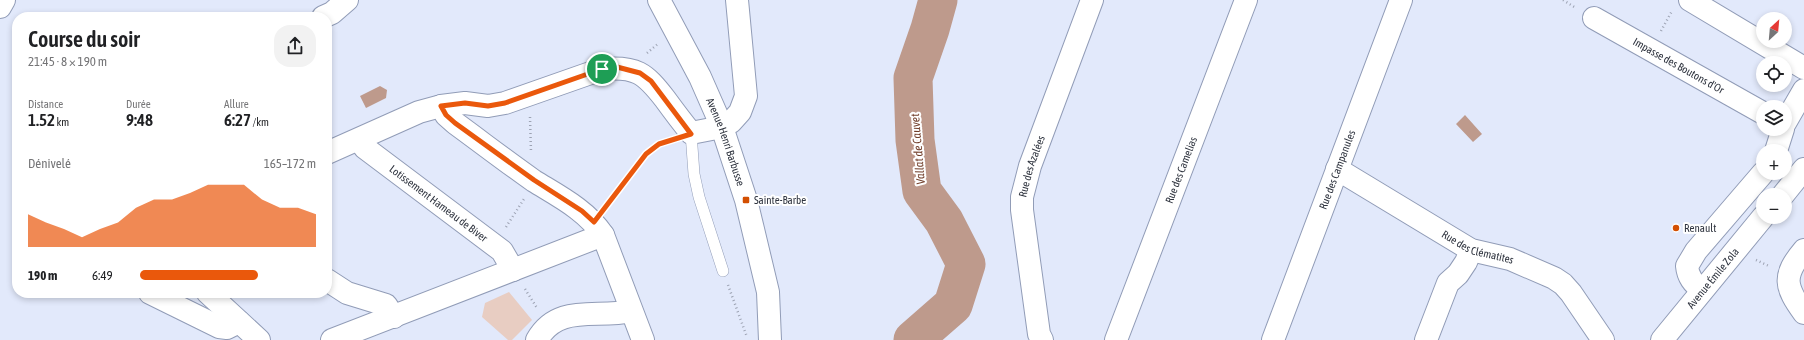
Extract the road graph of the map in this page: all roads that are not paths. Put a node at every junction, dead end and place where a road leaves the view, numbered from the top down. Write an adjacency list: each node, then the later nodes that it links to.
1 (4, 0): 9 (street)
2 (347, 0): 10 (street)
3 (659, 0): 17 (street, Avenue Henri Barbusse)
4 (737, 0): 17 (street)
5 (1092, 0): 42 (street, Rue des Azalées)
6 (1246, 0): 43 (street, Rue des Camelias)
7 (1401, 0): 21 (street, Rue des Campanules)
8 (1682, 3): 12 (street)
9 (0, 7)
10 (332, 12)
11 (1594, 18): 15 (street, Impasse des Boutons d'Or)
12 (1804, 68)
13 (1804, 90): 16 (street)
14 (441, 106): 18 (street); 19 (street); 24 (street)
15 (1756, 109)
16 (1792, 111)
17 (722, 127): 18 (street); 41 (street, Avenue Henri Barbusse)
18 (691, 134): 28 (lane)
19 (359, 140): 20 (street); 27 (street, Lotissement Hameau de Biver)
20 (332, 151)
21 (1337, 169): 25 (street, Rue des Clématites); 44 (street, Rue des Campanules)
22 (1757, 180): 30 (street)
23 (1758, 224): 30 (street, Avenue Émile Zola)
24 (599, 229): 27 (street); 33 (street)
25 (1471, 250): 45 (street); 46 (street, Rue des Clématites)
26 (1804, 250): 34 (street)
27 (513, 270): 35 (street)
28 (723, 271)
29 (332, 283): 35 (street)
30 (1702, 290): 47 (street, Avenue Émile Zola)
31 (160, 298): 36 (street)
32 (213, 298): 36 (street)
33 (631, 311): 37 (street); 40 (street)
34 (1804, 313)
35 (394, 317): 39 (street)
36 (239, 322): 38 (street)
37 (542, 333)
38 (259, 340)
39 (332, 340)
40 (643, 340)
41 (770, 340)
42 (1042, 340)
43 (1116, 340)
44 (1273, 340)
45 (1426, 340)
46 (1603, 340)
47 (1662, 340)

